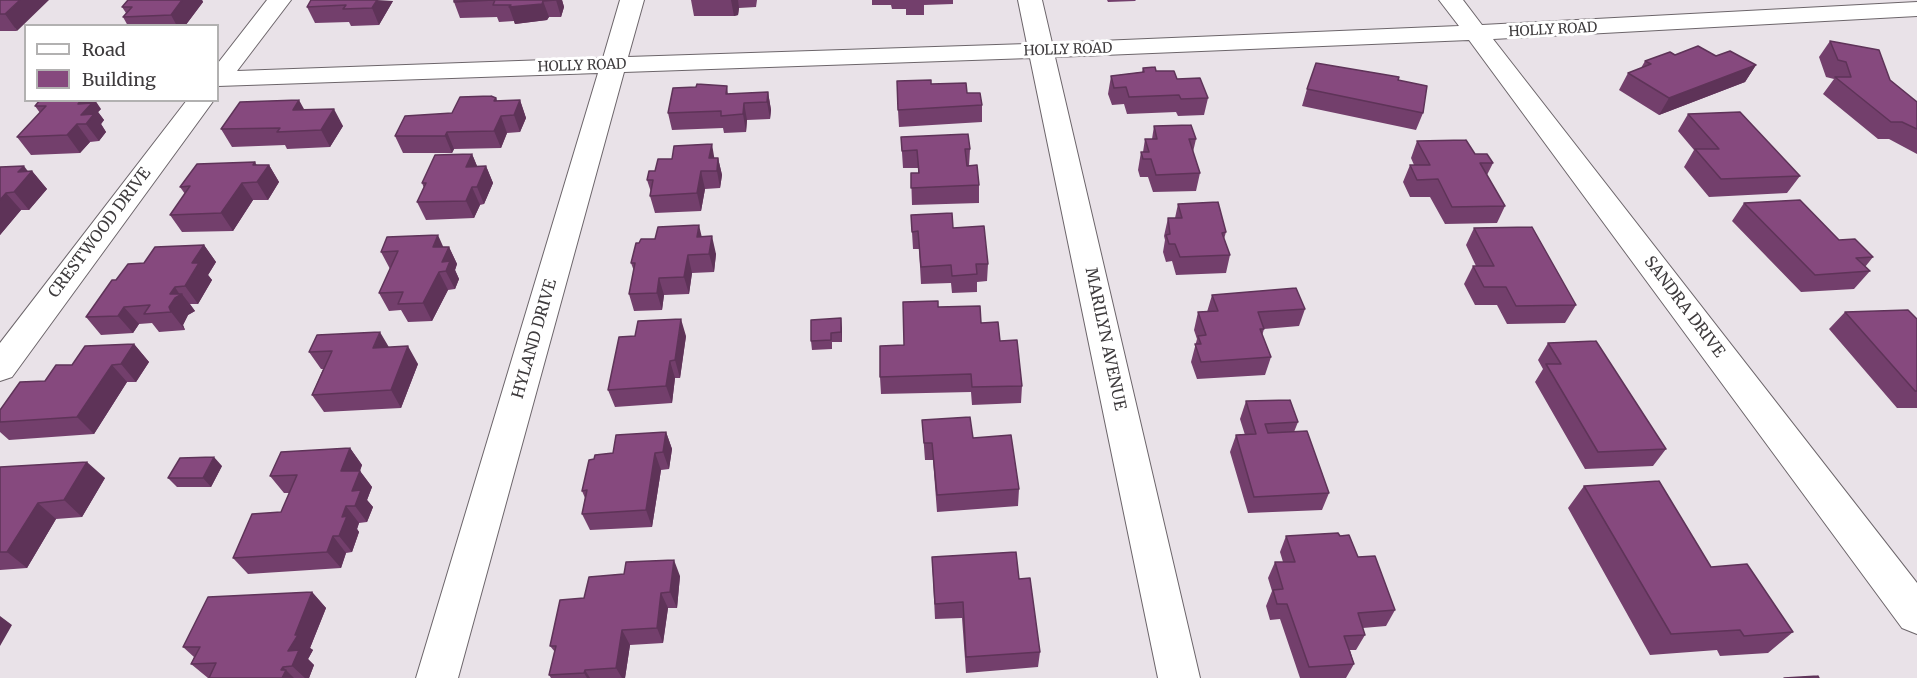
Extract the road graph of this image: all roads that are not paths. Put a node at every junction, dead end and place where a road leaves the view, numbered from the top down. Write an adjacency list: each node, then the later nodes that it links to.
1 (279, 0): 9 (street)
2 (632, 0): 8 (street, HYLAND DRIVE)
3 (1030, 0): 7 (street, MARILYN AVENUE)
4 (1451, 0): 6 (street, SANDRA DRIVE)
5 (1907, 10): 6 (street, HOLLY ROAD)
6 (1476, 34): 7 (street, HOLLY ROAD); 13 (street, SANDRA DRIVE)
7 (1041, 51): 8 (street, HOLLY ROAD); 15 (street, MARILYN AVENUE)
8 (614, 65): 10 (street, HOLLY ROAD); 14 (street, HYLAND DRIVE)
9 (219, 78)
10 (219, 79)
11 (200, 102): 12 (street, CRESTWOOD DRIVE)
12 (0, 368)
13 (1917, 615)
14 (437, 678)
15 (1179, 678)

